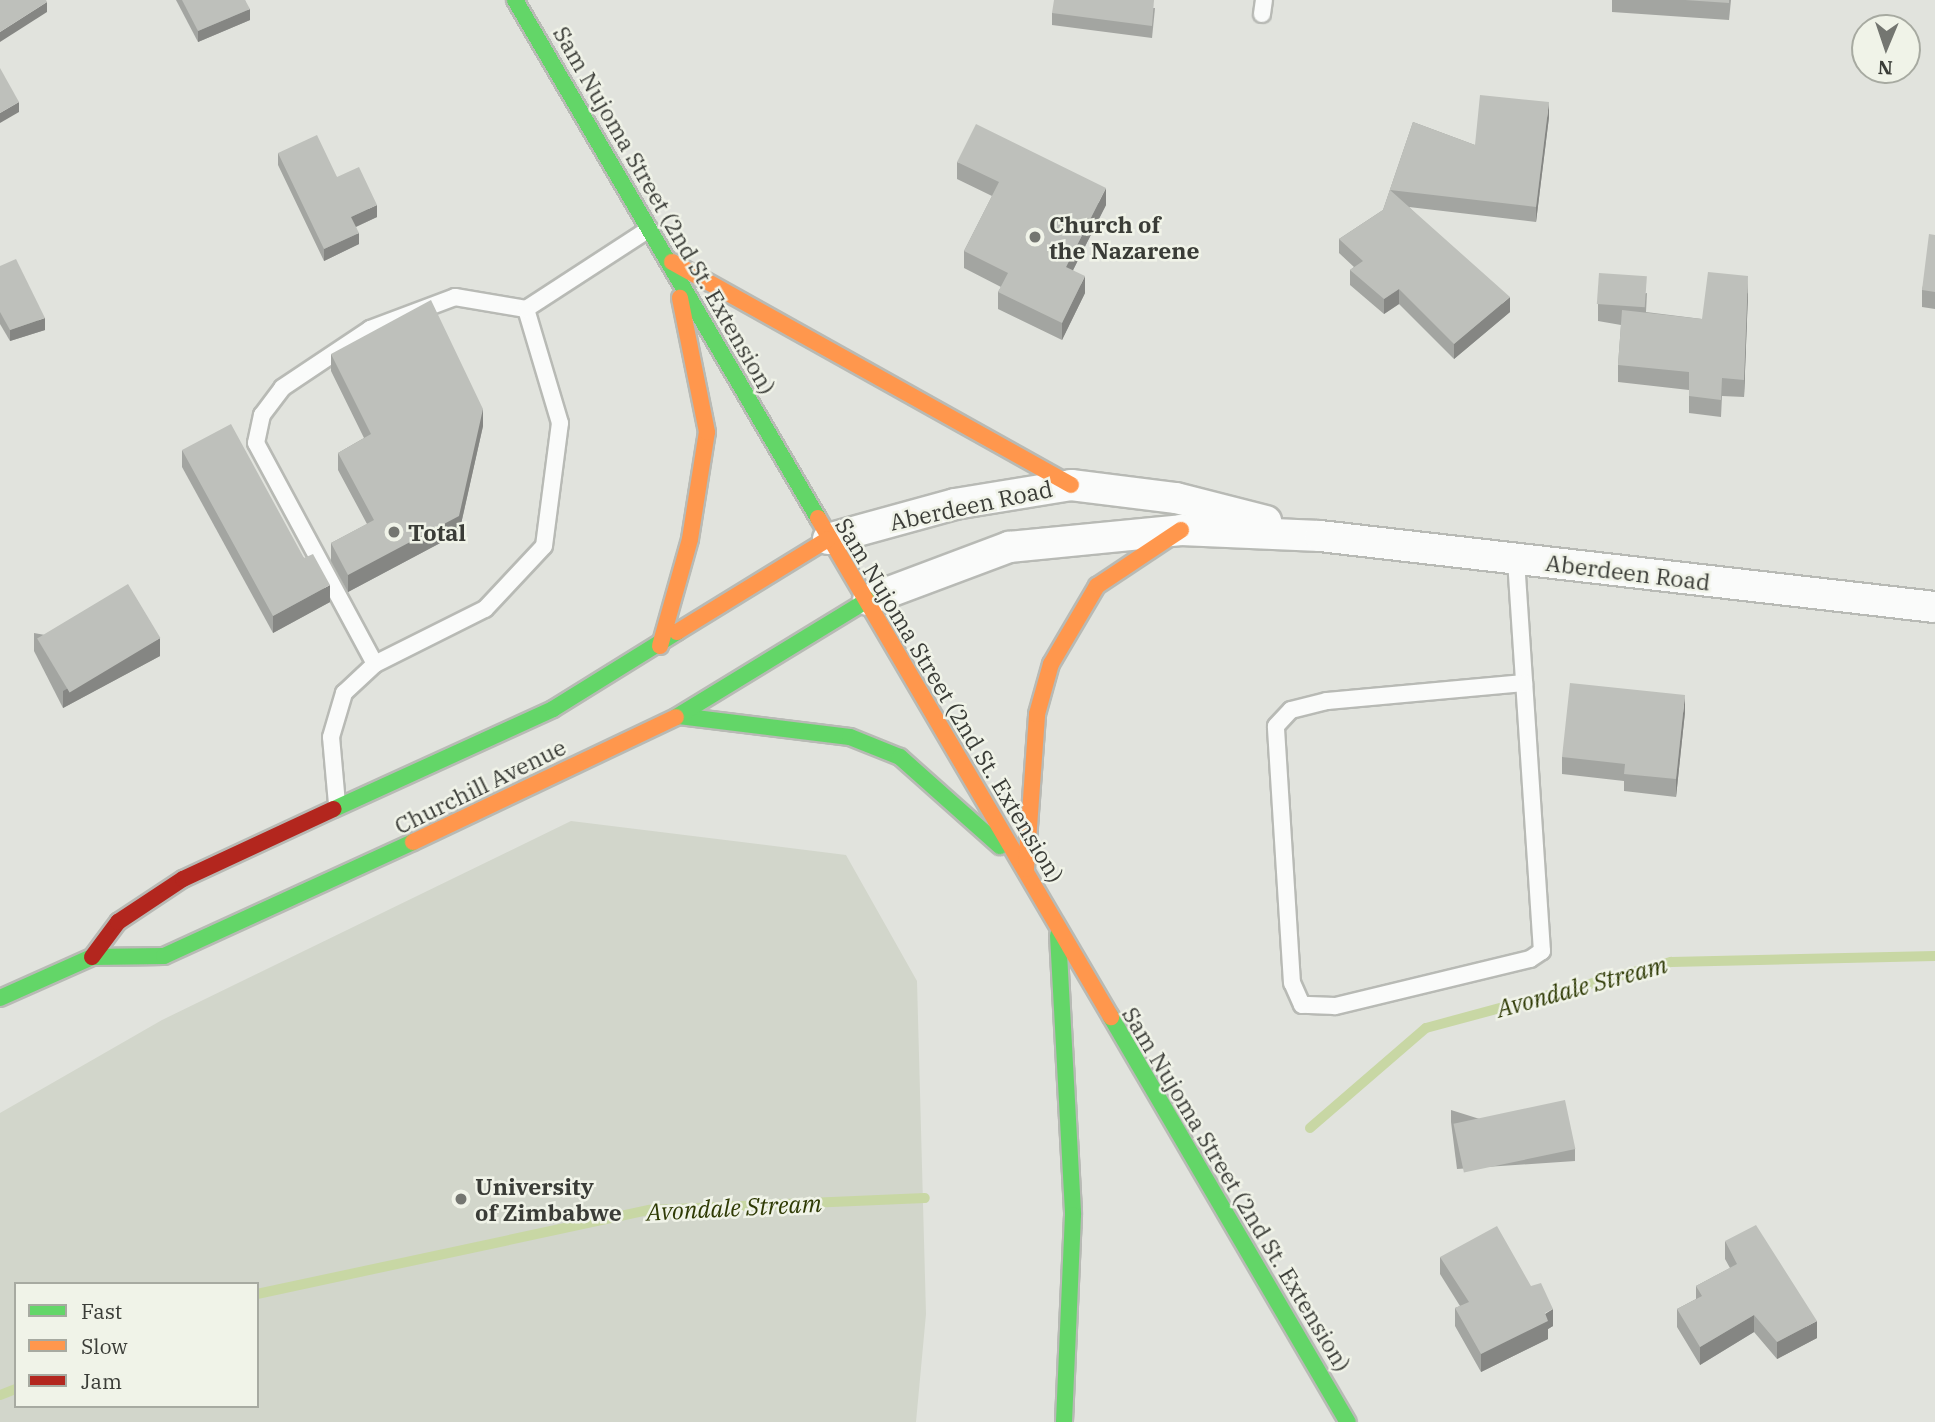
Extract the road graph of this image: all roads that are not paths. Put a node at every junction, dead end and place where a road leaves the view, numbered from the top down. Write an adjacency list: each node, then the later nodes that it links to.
1 (515, 0): 2 (main road, Sam Nujoma Street (2nd St. Extension))
2 (650, 228): 3 (main road, Sam Nujoma Street (2nd St. Extension)); 4 (lane)
3 (672, 262): 5 (main road); 8 (main road, Sam Nujoma Street (2nd St. Extension)); 12 (main road)
4 (526, 309): 13 (lane); 13 (lane)
5 (1071, 485): 7 (street, Aberdeen Road); 8 (street, Aberdeen Road)
6 (1181, 530): 7 (street, Aberdeen Road); 10 (street, Aberdeen Road); 17 (main road)
7 (1320, 536): 9 (street, Aberdeen Road)
8 (828, 539): 10 (main road, Sam Nujoma Street (2nd St. Extension)); 12 (main road, Churchill Avenue)
9 (1516, 559): 11 (street, Aberdeen Road); 14 (lane)
10 (868, 600): 15 (main road, Churchill Avenue); 17 (main road, Sam Nujoma Street (2nd St. Extension))
11 (1935, 607)
12 (660, 646): 16 (main road, Churchill Avenue)
13 (375, 664): 16 (lane)
14 (1524, 683): 14 (lane)
15 (679, 716): 17 (main road); 19 (main road, Churchill Avenue)
16 (337, 804): 19 (main road, Churchill Avenue)
17 (1026, 869): 18 (main road, Sam Nujoma Street (2nd St. Extension))
18 (1058, 929): 21 (main road); 22 (main road, Sam Nujoma Street (2nd St. Extension))
19 (92, 957): 20 (main road, Churchill Avenue)
20 (0, 998)
21 (1064, 1422)
22 (1348, 1422)

